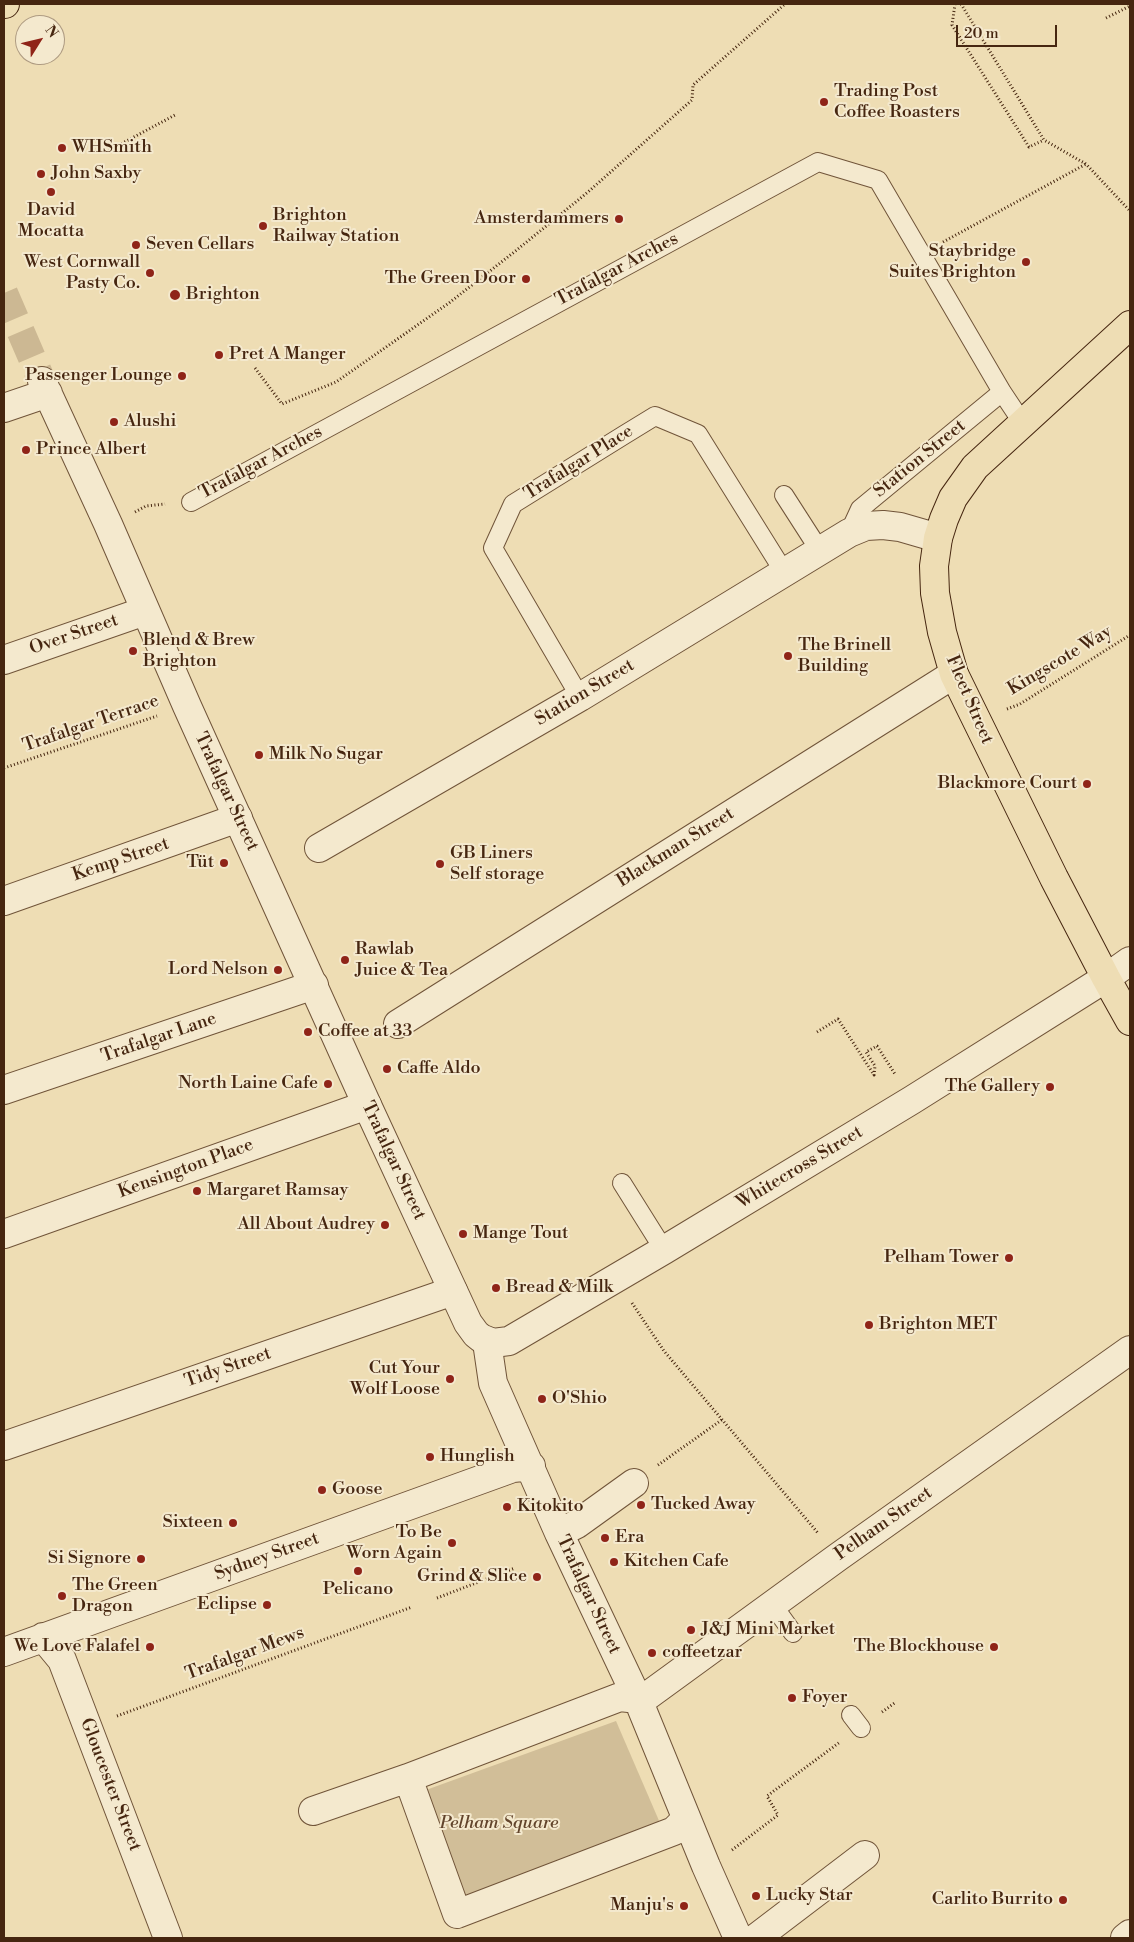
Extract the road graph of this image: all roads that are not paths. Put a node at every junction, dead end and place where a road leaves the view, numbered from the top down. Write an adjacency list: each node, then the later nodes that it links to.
1 (1130, 325): 4 (main road, Fleet Street)
2 (1002, 392): 4 (lane, Trafalgar Arches); 6 (lane, Trafalgar Arches); 7 (lane, Station Street)
3 (4, 408): 11 (street, Trafalgar Street)
4 (1022, 422): 8 (main road, Fleet Street)
5 (784, 495): 9 (lane)
6 (191, 502)
7 (849, 533): 8 (street, Station Street); 9 (street, Station Street)
8 (938, 538): 13 (main road, Fleet Street)
9 (820, 551): 10 (street, Station Street)
10 (784, 572): 14 (street, Station Street); 14 (lane, Trafalgar Place)
11 (145, 611): 12 (street, Over Street); 15 (street, Trafalgar Street)
12 (4, 660)
13 (954, 674): 19 (main road, Fleet Street); 22 (street, Blackman Street)
14 (580, 697): 16 (street, Station Street)
15 (238, 818): 17 (street, Kemp Street); 20 (street, Trafalgar Street)
16 (319, 848)
17 (4, 901)
18 (1130, 961): 19 (street, Whitecross Street)
19 (1106, 978): 21 (main road, Fleet Street); 27 (street, Whitecross Street)
20 (314, 986): 23 (street, Trafalgar Lane); 24 (street, Trafalgar Street)
21 (1130, 1021)
22 (398, 1024)
23 (4, 1090)
24 (367, 1105): 26 (street, Kensington Place); 28 (street, Trafalgar Street)
25 (622, 1184): 27 (lane)
26 (4, 1234)
27 (664, 1250): 29 (street, Whitecross Street)
28 (453, 1291): 29 (street, Trafalgar Street); 31 (street, Tidy Street)
29 (487, 1342): 32 (street, Trafalgar Street)
30 (1130, 1350): 35 (street, Pelham Street)
31 (4, 1446)
32 (531, 1466): 34 (street, Trafalgar Street); 37 (street, Sydney Street)
33 (634, 1483): 34 (street)
34 (559, 1533): 39 (street, Trafalgar Street)
35 (772, 1604): 36 (lane); 39 (street, Pelham Street)
36 (793, 1634)
37 (43, 1637): 38 (street, Sydney Street); 45 (street, Gloucester Street)
38 (4, 1652)
39 (638, 1700): 40 (street); 42 (street, Trafalgar Street)
40 (408, 1778): 41 (street); 42 (street)
41 (312, 1811)
42 (686, 1819): 46 (street, Trafalgar Street)
43 (864, 1855): 47 (street)
44 (1130, 1934): 48 (street)
45 (168, 1938)
46 (738, 1938)
47 (756, 1938)
48 (1125, 1938)

